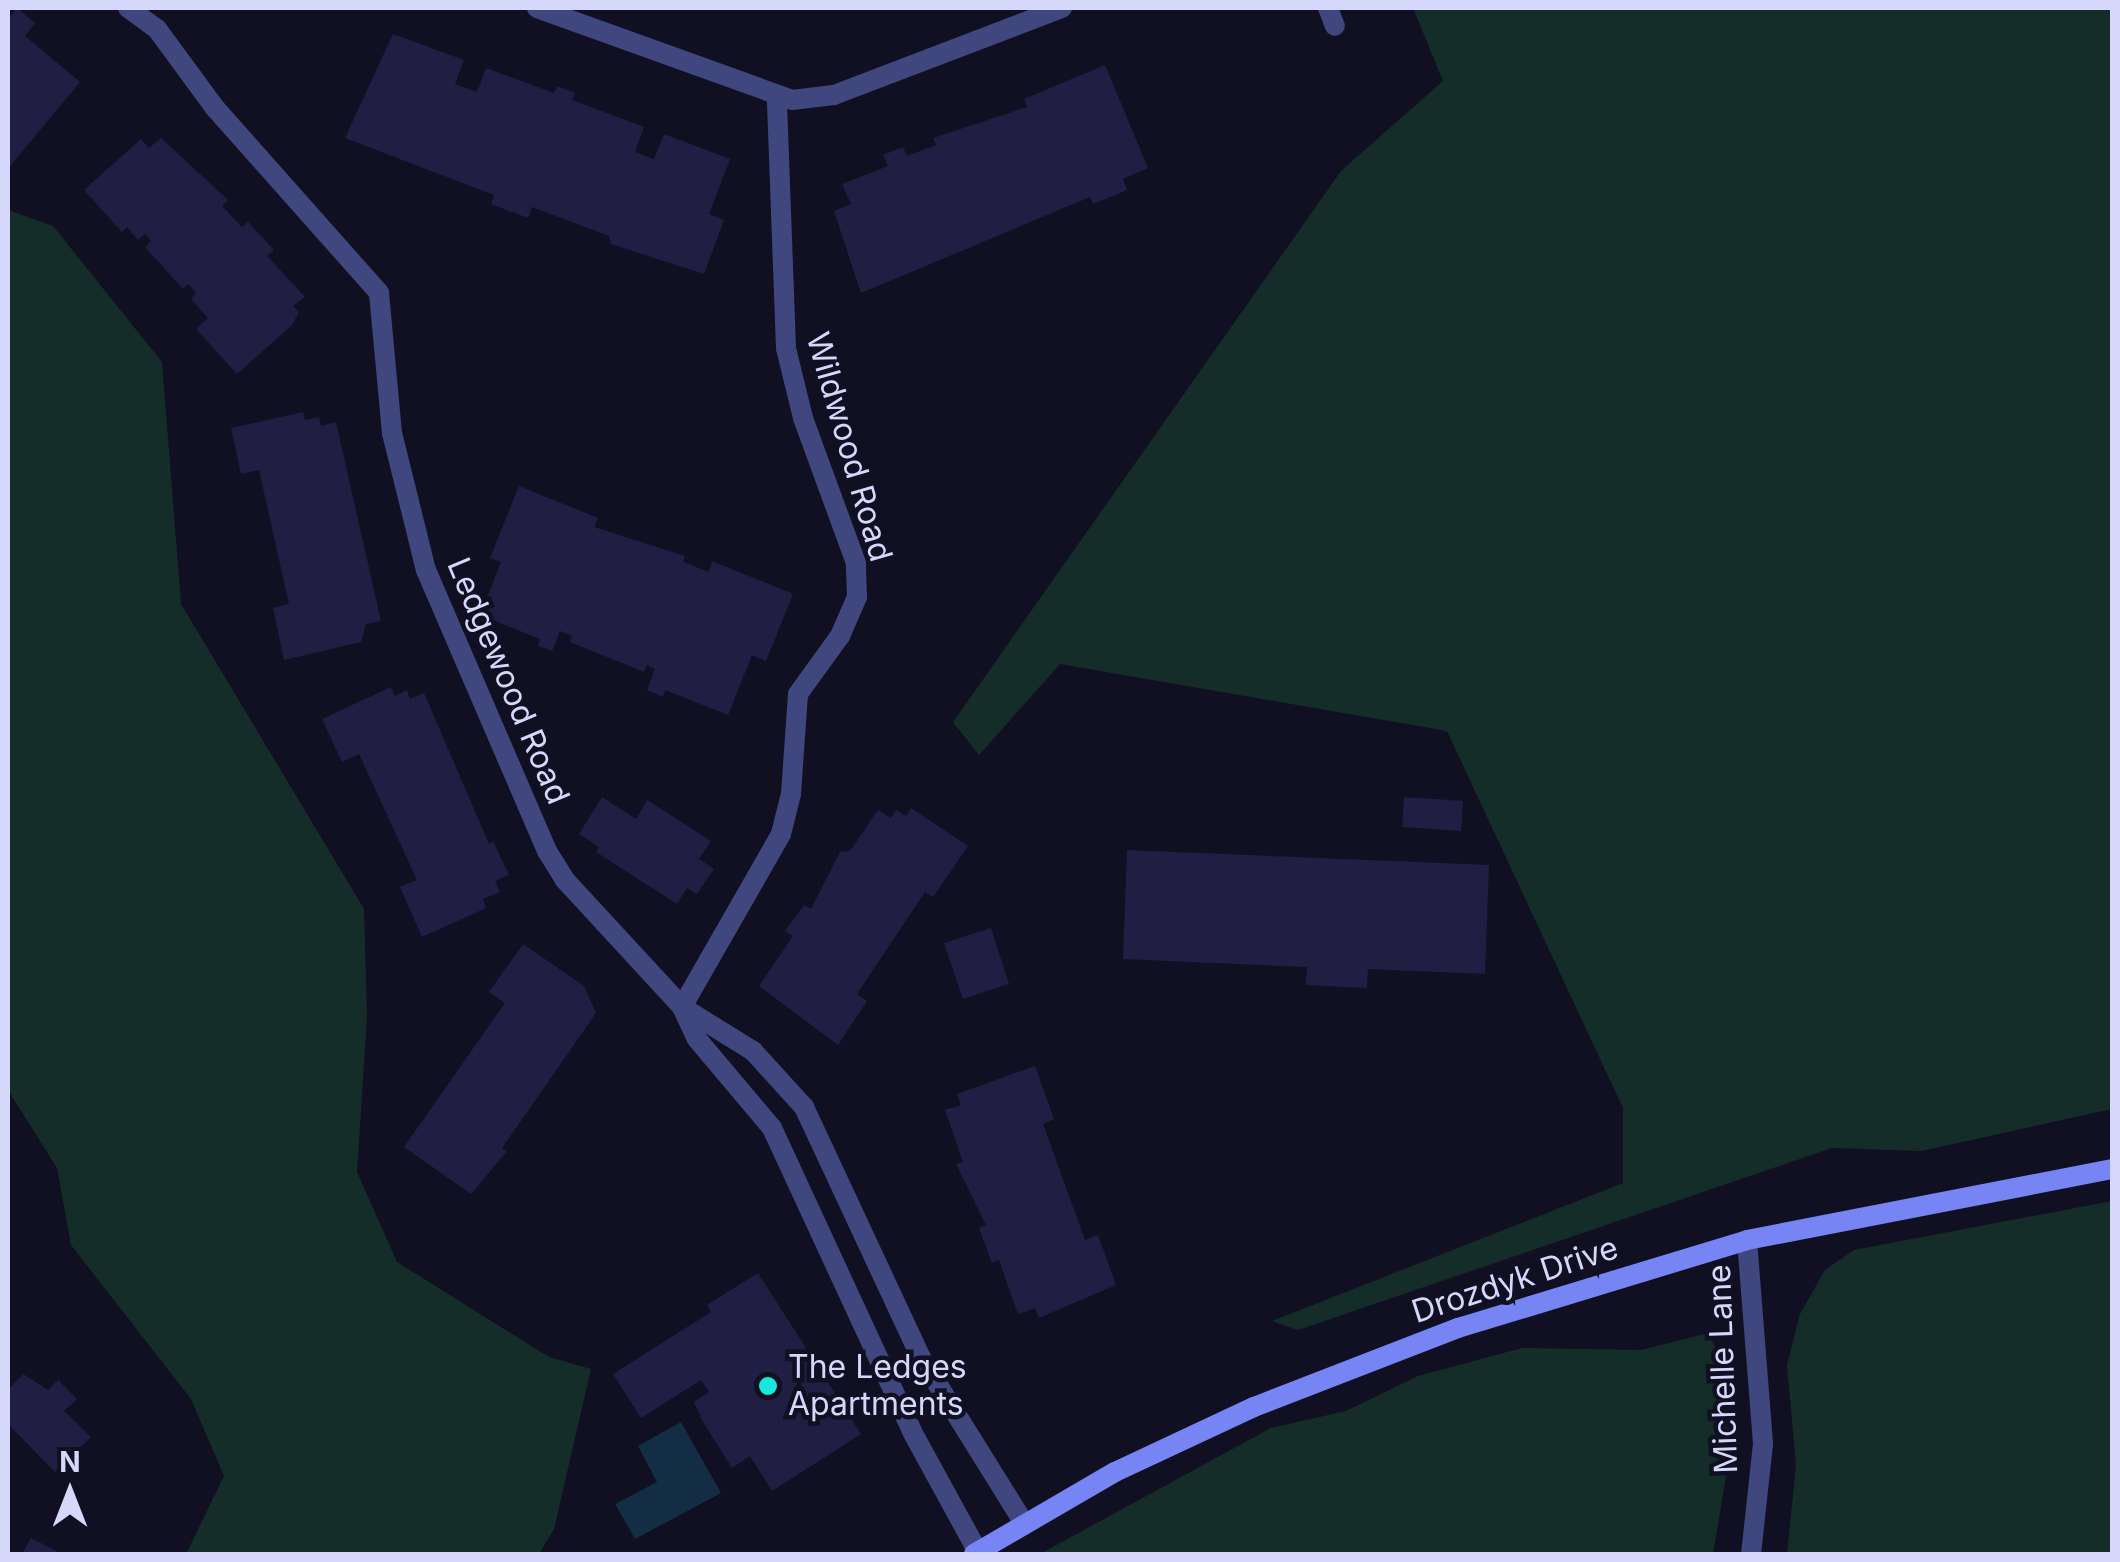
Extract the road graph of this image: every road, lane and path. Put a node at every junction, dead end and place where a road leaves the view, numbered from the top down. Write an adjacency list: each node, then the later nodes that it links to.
1 (128, 8): 5 (street, Ledgewood Road)
2 (538, 8): 4 (street)
3 (1062, 8): 4 (street)
4 (777, 98): 5 (street, Wildwood Road)
5 (682, 1006): 8 (street, Ledgewood Road); 9 (street, Ledgewood Road)
6 (2112, 1169): 7 (street, Drozdyk Drive)
7 (1748, 1240): 8 (street, Drozdyk Drive); 10 (street, Michelle Lane)
8 (1024, 1524): 9 (street, Drozdyk Drive)
9 (976, 1553)
10 (1751, 1554)

